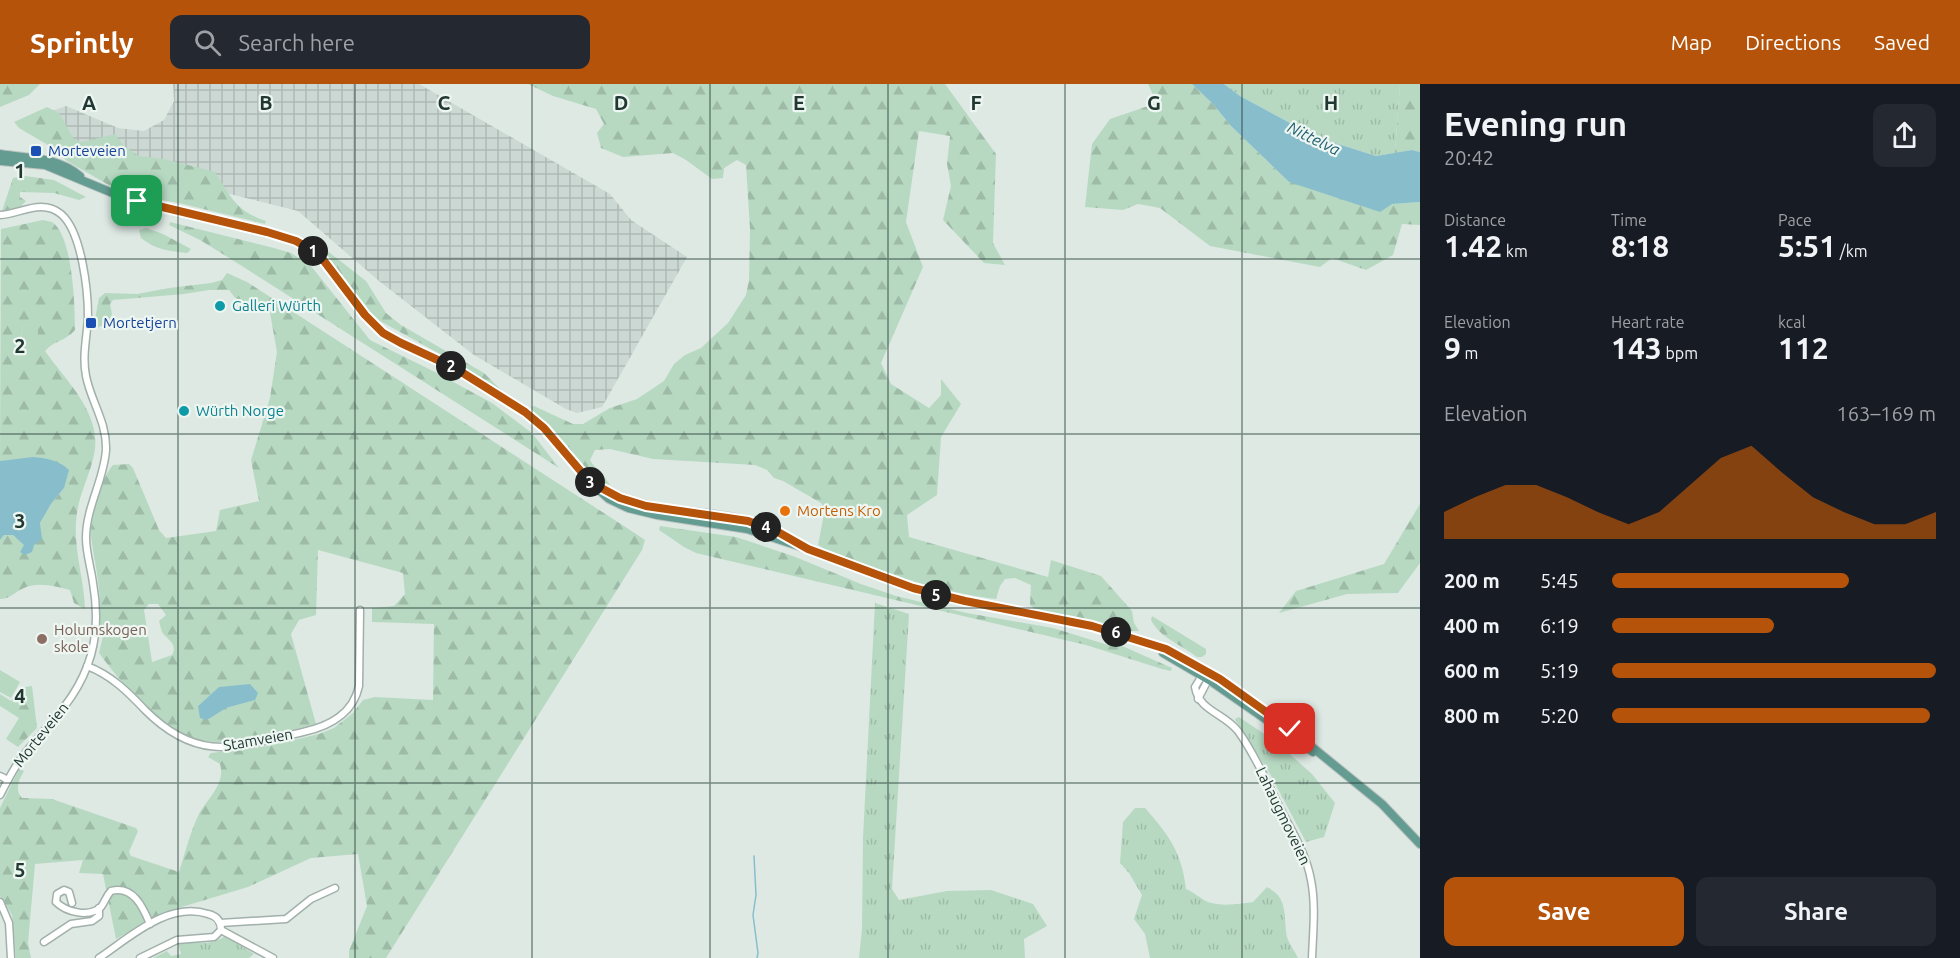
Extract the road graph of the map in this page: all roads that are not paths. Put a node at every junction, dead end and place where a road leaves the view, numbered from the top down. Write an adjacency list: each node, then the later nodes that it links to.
1 (0, 154): 3 (main road)
2 (0, 161): 3 (main road)
3 (86, 180): 7 (main road)
4 (0, 216): 6 (street, Morteveien)
5 (360, 610): 6 (street, Stamveien)
6 (87, 666): 9 (street, Morteveien)
7 (1206, 676): 11 (main road); 25 (street, Lahaugmoveien)
8 (0, 776): 9 (street)
9 (8, 780): 10 (street, Morteveien)
10 (0, 795)
11 (1420, 844)
12 (335, 888): 17 (street)
13 (0, 902): 16 (street)
14 (72, 903): 15 (street)
15 (99, 908): 18 (street); 20 (street)
16 (3, 914): 21 (street)
17 (220, 923): 18 (street); 19 (street)
18 (150, 924): 22 (street)
19 (221, 930): 23 (street); 24 (street)
20 (44, 942)
21 (10, 958)
22 (99, 958)
23 (140, 958)
24 (273, 958)
25 (1312, 958)

